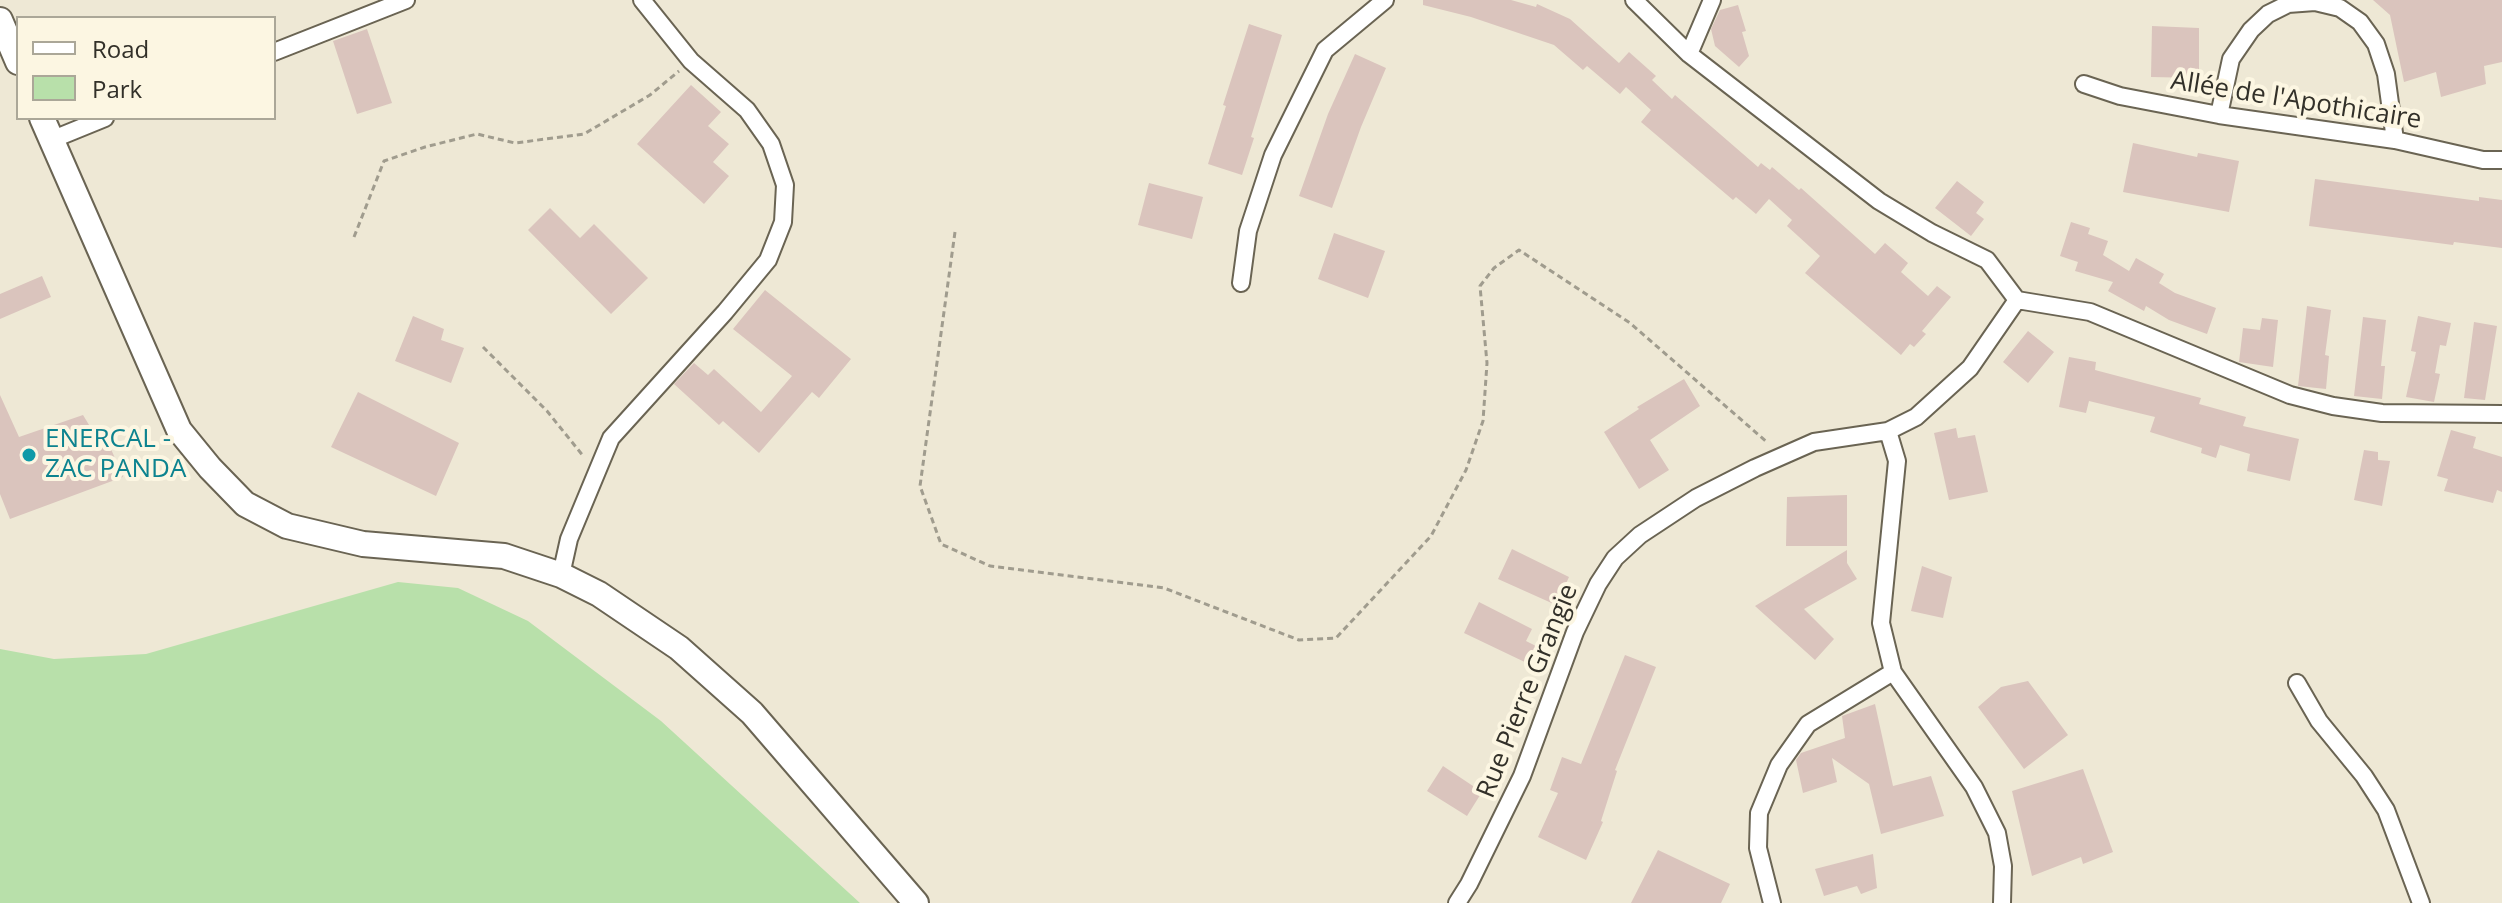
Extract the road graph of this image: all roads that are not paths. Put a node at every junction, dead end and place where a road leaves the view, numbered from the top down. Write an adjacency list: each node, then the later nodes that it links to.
1 (406, 0): 7 (street)
2 (642, 0): 20 (street)
3 (1385, 0): 16 (street)
4 (1634, 0): 8 (street)
5 (1712, 0): 8 (street)
6 (0, 20): 9 (street)
7 (276, 51)
8 (1689, 54): 17 (street)
9 (16, 57)
10 (2084, 84): 11 (street, Allée de l'Apothicaire)
11 (2219, 115): 14 (street, Allée de l'Apothicaire); 14 (street)
12 (94, 120): 13 (street)
13 (47, 129): 20 (street)
14 (2395, 140): 15 (street, Allée de l'Apothicaire)
15 (2502, 160)
16 (1241, 283)
17 (2017, 300): 18 (street); 19 (street)
18 (2502, 414)
19 (1888, 431): 21 (street); 24 (street, Rue Pierre Grangie)
20 (561, 575): 23 (street)
21 (1893, 672): 25 (street); 26 (street)
22 (2297, 683): 27 (street)
23 (916, 903)
24 (1458, 903)
25 (1772, 903)
26 (2002, 903)
27 (2421, 903)

